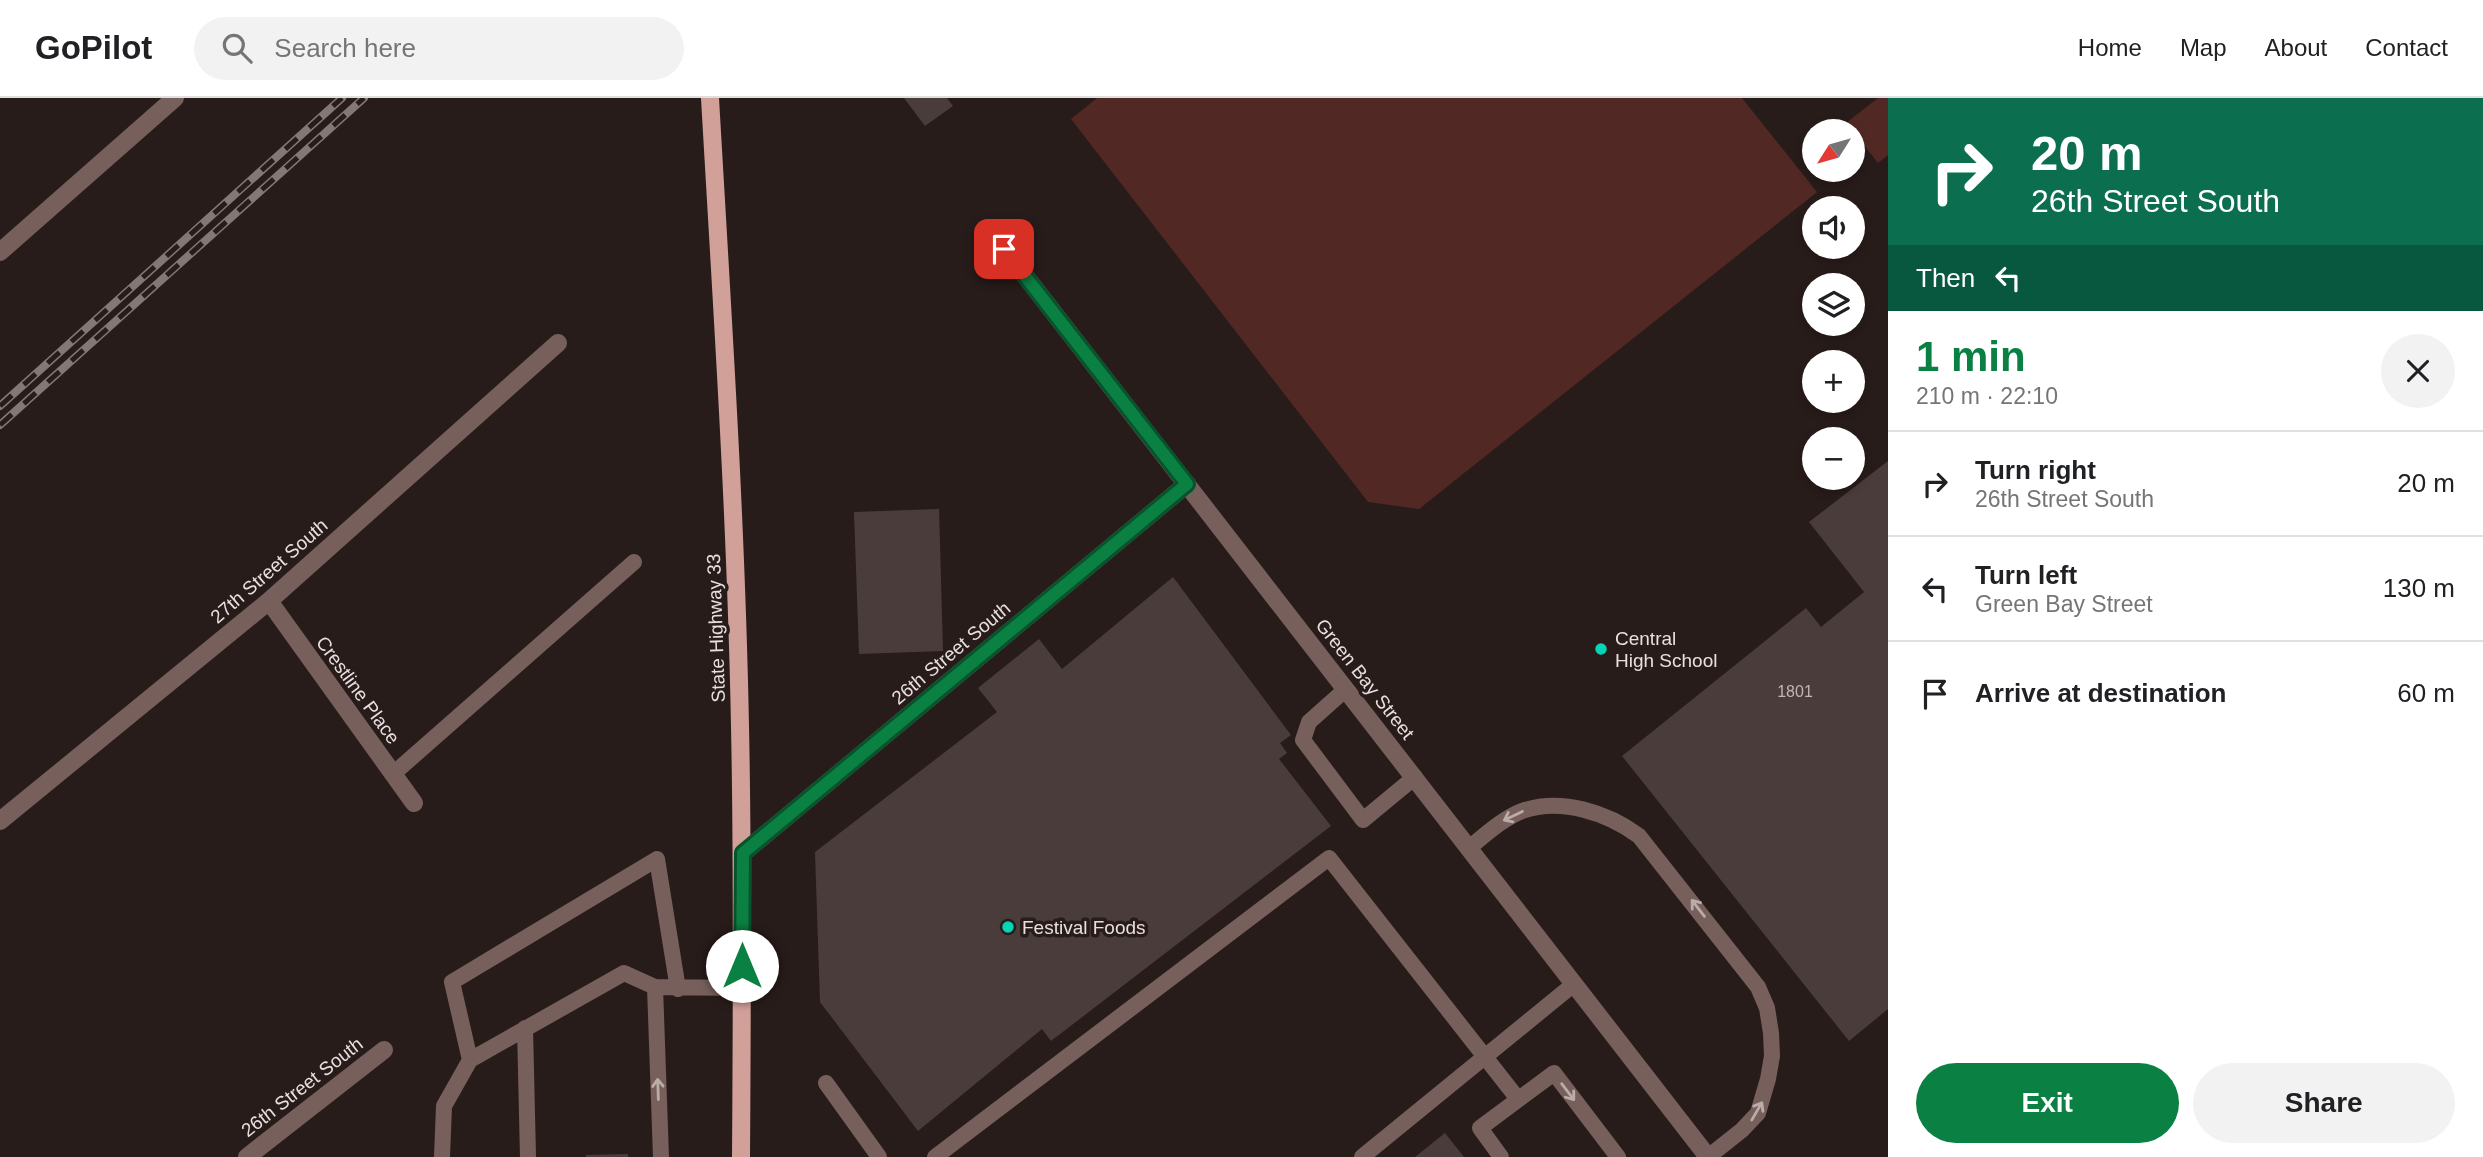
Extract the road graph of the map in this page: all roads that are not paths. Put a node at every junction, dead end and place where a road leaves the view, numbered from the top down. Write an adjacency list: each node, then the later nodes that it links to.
1 (175, 98): 4 (street)
2 (710, 98): 15 (main road, State Highway 33)
3 (988, 228): 6 (street, Green Bay Street)
4 (0, 252)
5 (558, 344): 8 (street, 27th Street South)
6 (1187, 484): 9 (street, Green Bay Street); 15 (street, 26th Street South)
7 (634, 562): 10 (lane)
8 (269, 601): 10 (street, Crestline Place); 13 (street, 27th Street South)
9 (1346, 689): 11 (street, Green Bay Street); 11 (lane)
10 (393, 774): 12 (street, Crestline Place)
11 (1415, 778): 14 (street, Green Bay Street)
12 (414, 803)
13 (0, 821)
14 (1469, 848): 16 (street, Green Bay Street); 36 (lane, one-way to 14)
15 (743, 853): 18 (main road, State Highway 33)
16 (1574, 984): 22 (lane); 36 (street, Green Bay Street)
17 (655, 988): 19 (lane); 20 (lane); 29 (lane, one-way to 17)
18 (742, 988): 19 (lane); 30 (main road, State Highway 33)
19 (678, 989): 23 (lane)
20 (525, 1028): 23 (lane); 28 (lane)
21 (384, 1050): 26 (street, 26th Street South)
22 (1485, 1058): 25 (lane); 32 (lane); 33 (lane)
23 (470, 1060): 27 (lane)
24 (826, 1083): 31 (lane)
25 (1518, 1099): 34 (lane); 35 (lane, one-way to 35)
26 (247, 1157)
27 (442, 1157)
28 (528, 1157)
29 (661, 1157)
30 (741, 1157)
31 (879, 1157)
32 (935, 1157)
33 (1362, 1157)
34 (1501, 1157)
35 (1618, 1157)
36 (1708, 1157)

